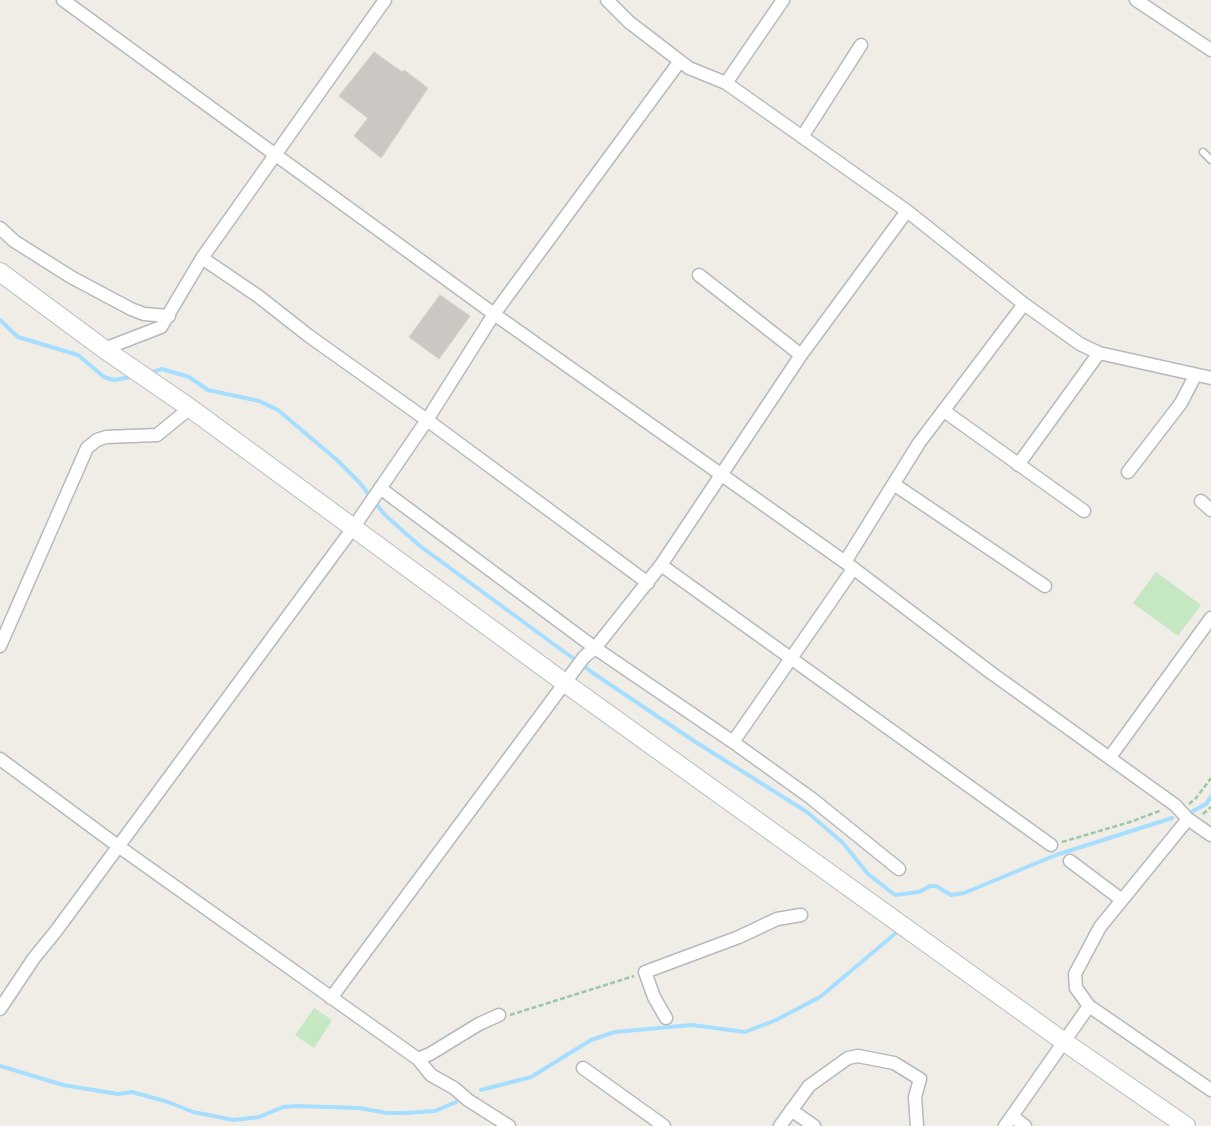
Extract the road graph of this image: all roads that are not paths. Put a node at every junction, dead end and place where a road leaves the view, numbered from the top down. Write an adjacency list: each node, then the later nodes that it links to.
1 (63, 0): 12 (street)
2 (384, 0): 12 (street)
3 (607, 0): 8 (street)
4 (783, 0): 9 (street)
5 (1136, 0): 7 (street)
6 (862, 45): 10 (street)
7 (1211, 50)
8 (680, 61): 9 (street); 20 (street)
9 (726, 83): 10 (street)
10 (802, 137): 14 (street)
11 (1203, 152): 13 (lane)
12 (274, 156): 16 (street); 20 (street)
13 (1211, 160)
14 (907, 211): 19 (street); 24 (street)
15 (0, 228): 21 (street)
16 (202, 258): 21 (street); 29 (street)
17 (0, 272): 22 (street)
18 (699, 276): 24 (street)
19 (1024, 304): 23 (street); 28 (street)
20 (494, 314): 29 (street); 32 (street)
21 (169, 316): 22 (street)
22 (104, 349): 27 (street)
23 (1099, 352): 25 (street); 30 (street)
24 (801, 355): 32 (street)
25 (1195, 376): 26 (street); 31 (street)
26 (1211, 378)
27 (190, 408): 36 (street); 42 (street)
28 (944, 411): 30 (street); 33 (street)
29 (427, 420): 34 (street); 39 (street)
30 (1018, 465): 35 (street)
31 (1128, 472)
32 (722, 475): 37 (street); 38 (street)
33 (895, 485): 38 (street); 40 (street)
34 (380, 488): 36 (street); 43 (street)
35 (1084, 511)
36 (353, 528): 45 (street); 52 (street)
37 (662, 565): 39 (street); 44 (street)
38 (849, 566): 44 (street); 47 (street)
39 (648, 583): 43 (street)
40 (1045, 586)
41 (1211, 618): 47 (street)
42 (0, 646)
43 (595, 648): 45 (street); 46 (street)
44 (790, 658): 46 (street); 51 (street)
45 (566, 683): 57 (street); 62 (street)
46 (733, 742): 54 (street)
47 (1110, 757): 49 (street)
48 (0, 759): 52 (street)
49 (1188, 819): 50 (street); 55 (street)
50 (1211, 835)
51 (1051, 845)
52 (118, 846): 57 (street); 59 (street)
53 (1070, 862): 55 (street)
54 (899, 869)
55 (1122, 900): 58 (street)
56 (801, 915): 61 (street)
57 (331, 998): 63 (street)
58 (1089, 1006): 62 (street); 65 (street)
59 (0, 1009)
60 (499, 1014): 63 (street)
61 (666, 1018)
62 (1063, 1041): 67 (street); 74 (street)
63 (418, 1059): 68 (street)
64 (583, 1068): 69 (street)
65 (1211, 1090)
66 (791, 1110): 70 (street); 71 (street); 72 (street)
67 (1008, 1121): 73 (street)
68 (508, 1126)
69 (664, 1126)
70 (780, 1126)
71 (814, 1126)
72 (917, 1126)
73 (1025, 1126)
74 (1186, 1126)

